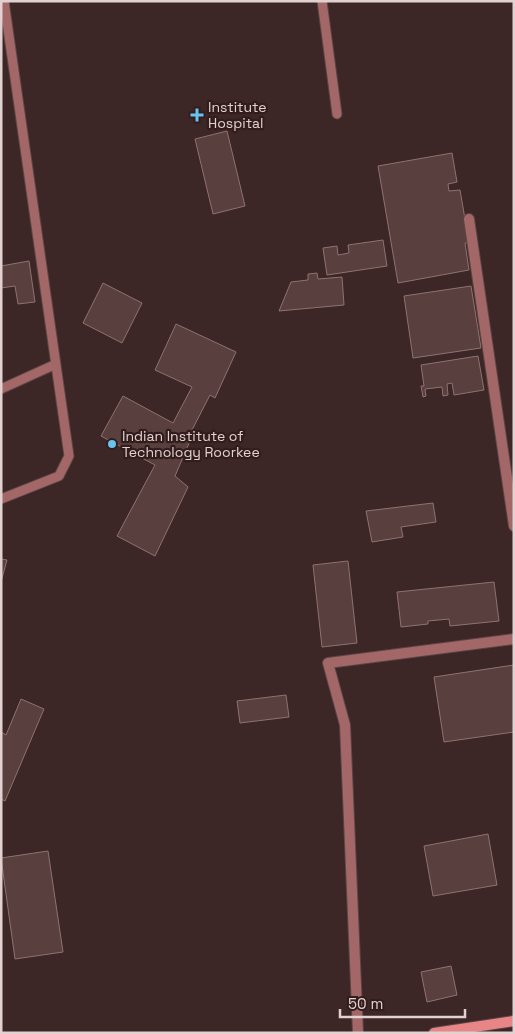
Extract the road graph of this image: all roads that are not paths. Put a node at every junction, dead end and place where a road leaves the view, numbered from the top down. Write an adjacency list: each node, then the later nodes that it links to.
1 (4, 1): 5 (lane)
2 (322, 1): 3 (lane)
3 (337, 114)
4 (469, 219): 8 (street)
5 (56, 364): 6 (lane); 7 (lane)
6 (1, 390)
7 (1, 499)
8 (514, 526)
9 (514, 639): 11 (street)
10 (514, 1021): 12 (main road)
11 (358, 1033)
12 (434, 1033)

